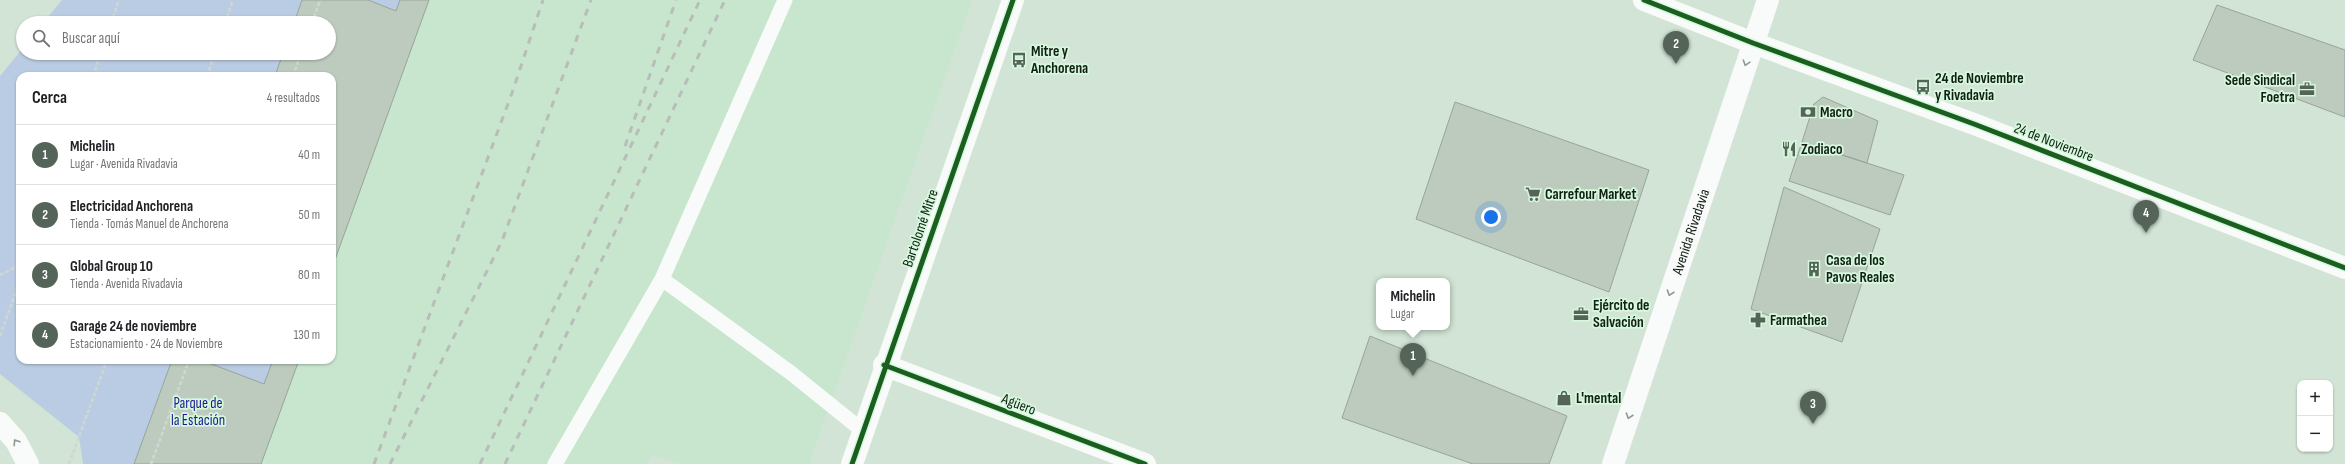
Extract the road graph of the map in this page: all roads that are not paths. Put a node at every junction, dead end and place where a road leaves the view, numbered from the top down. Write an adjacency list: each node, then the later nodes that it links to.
1 (785, 0): 7 (lane)
2 (1013, 0): 8 (street, Bartolomé Mitre)
3 (1644, 0): 5 (street, 24 de Noviembre)
4 (1768, 0): 5 (street, Avenida Rivadavia)
5 (1753, 43): 6 (street, 24 de Noviembre); 15 (street, Avenida Rivadavia, one-way to 15)
6 (2345, 268)
7 (662, 280): 10 (lane); 12 (lane)
8 (884, 366): 10 (street, Bartolomé Mitre); 14 (street, Agüero)
9 (0, 423): 11 (street, one-way to 9)
10 (863, 432): 13 (street, Bartolomé Mitre)
11 (28, 464)
12 (555, 464)
13 (852, 464)
14 (1145, 464)
15 (1613, 464)

